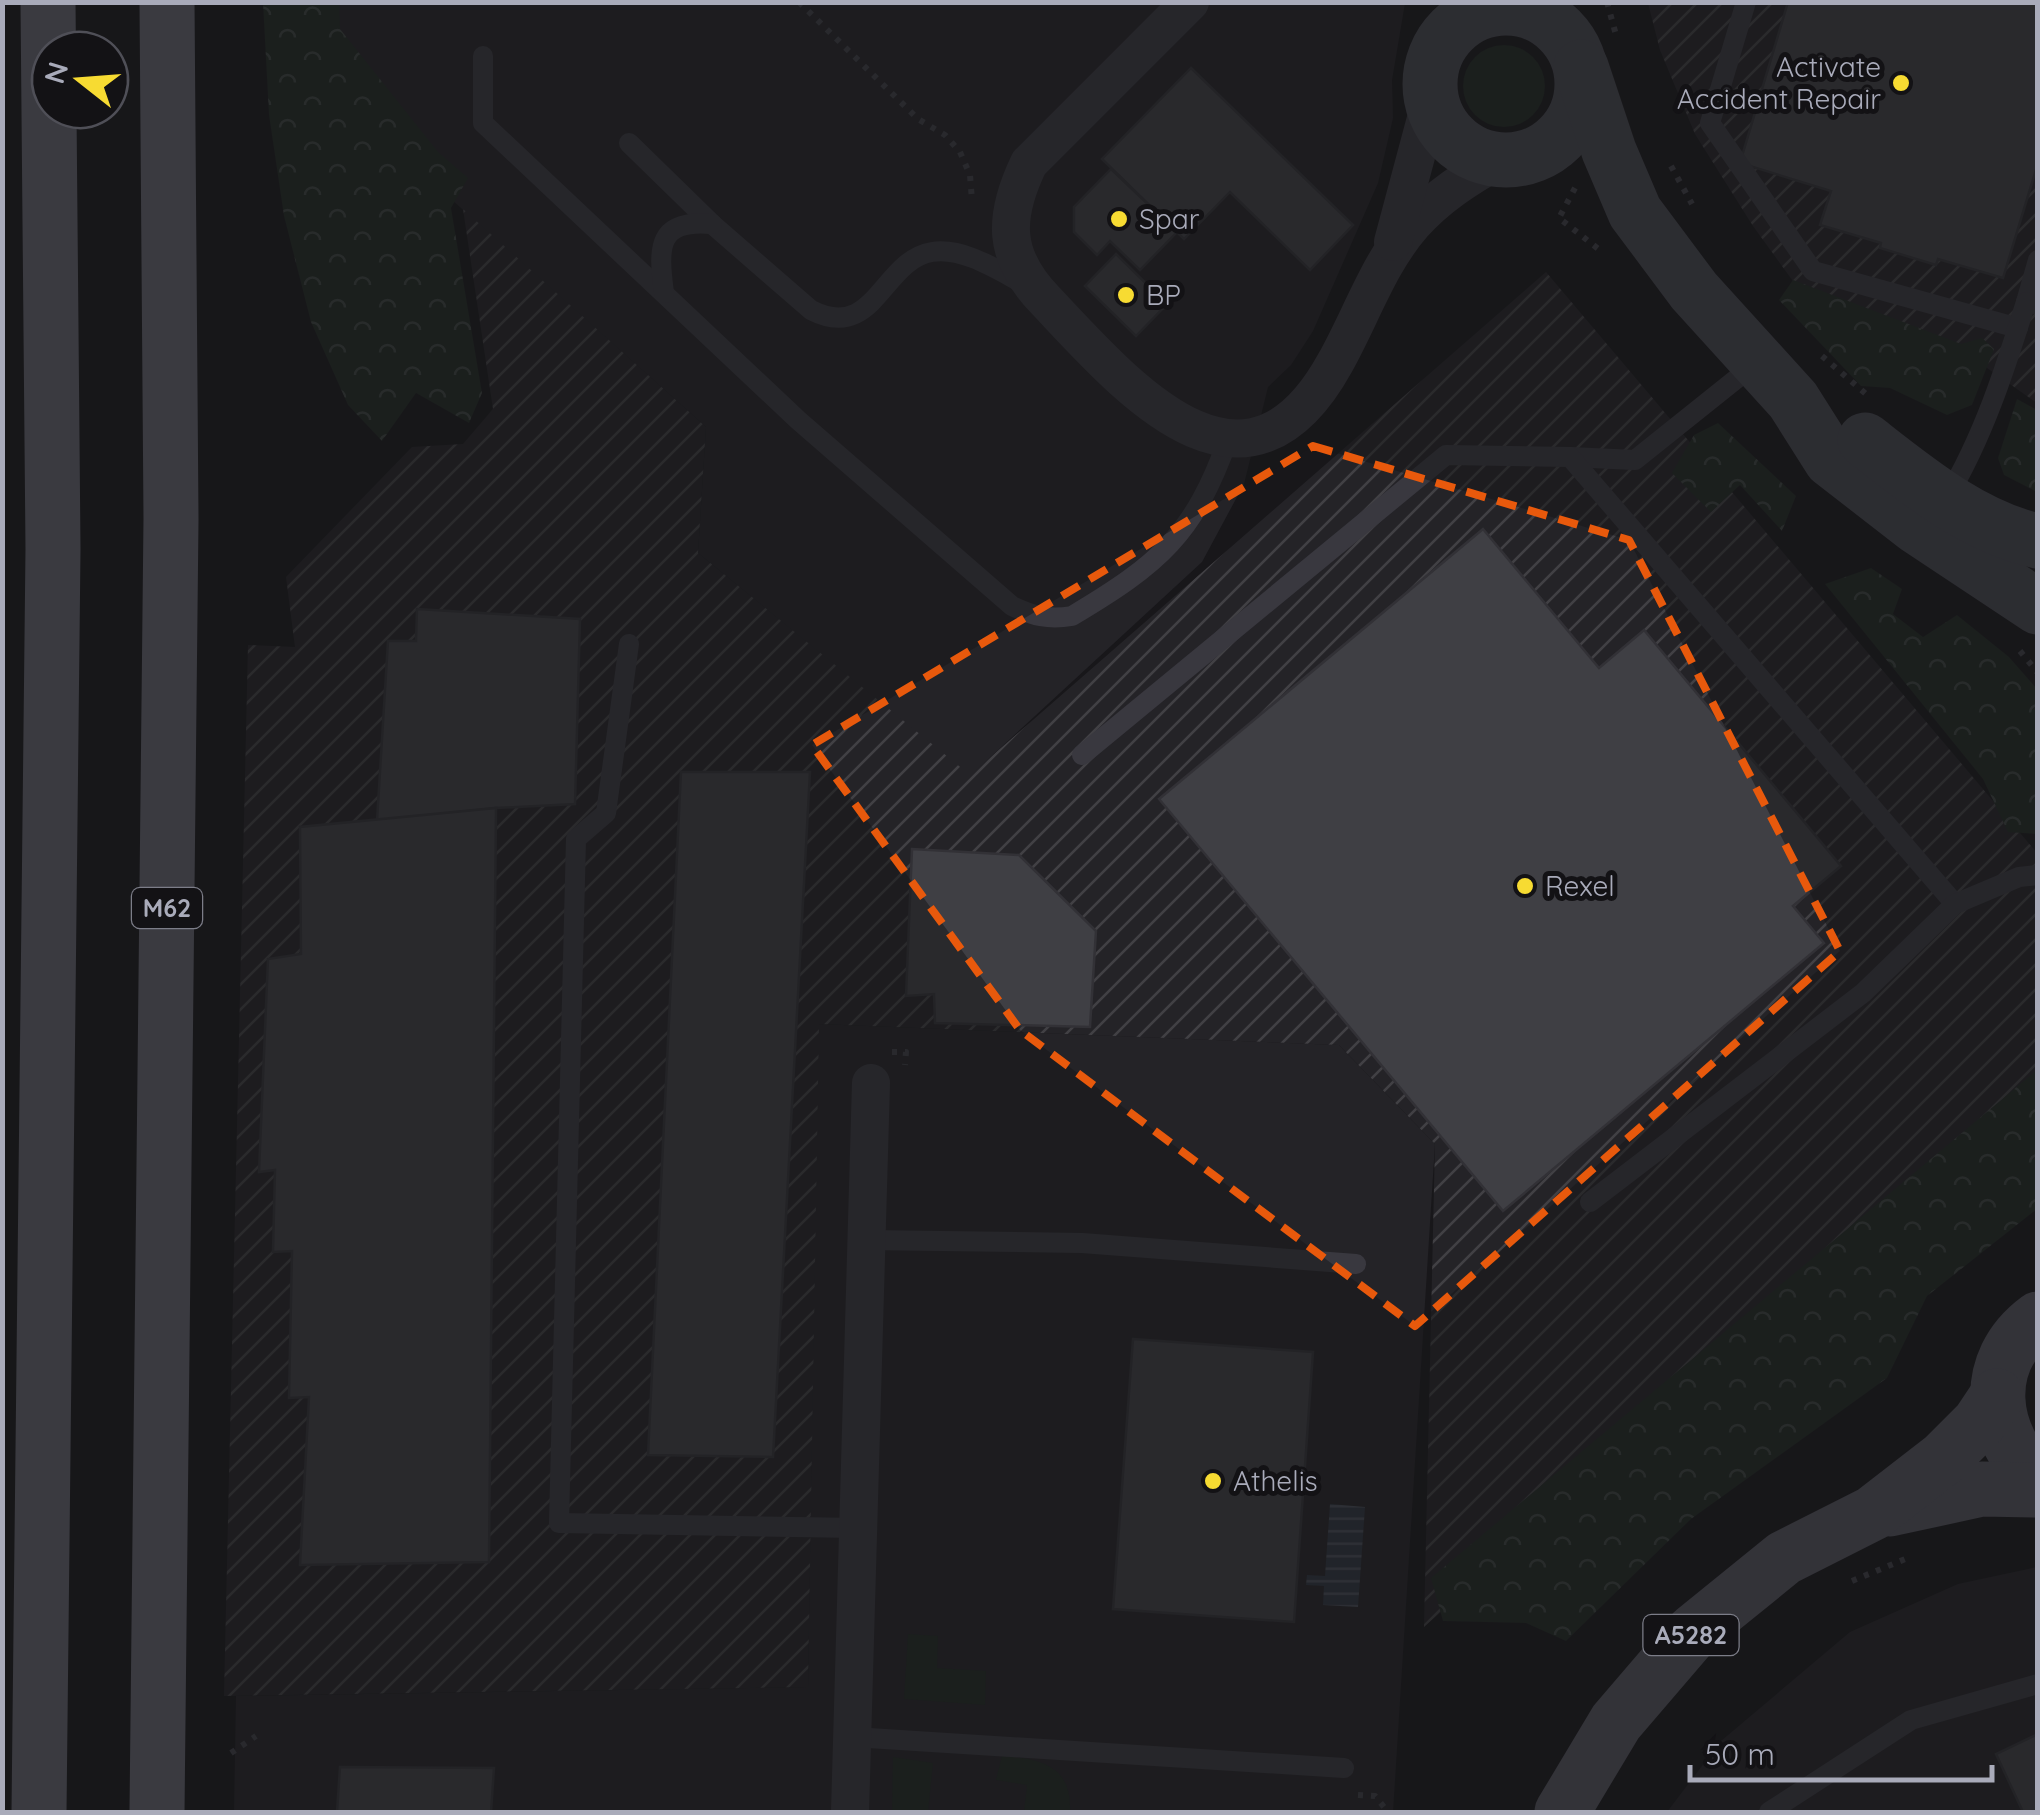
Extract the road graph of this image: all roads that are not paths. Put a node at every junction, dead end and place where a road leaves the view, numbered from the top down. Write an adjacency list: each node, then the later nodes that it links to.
1 (48, 2): 41 (highway)
2 (167, 2): 42 (highway, M62)
3 (1190, 2): 14 (street)
4 (1746, 2): 17 (lane)
5 (1583, 30): 6 (street); 9 (street); 10 (street)
6 (1438, 52): 9 (street); 12 (street)
7 (483, 56): 15 (lane)
8 (630, 143): 11 (lane)
9 (1511, 159): 10 (street); 12 (street)
10 (1635, 212): 18 (street)
11 (712, 224): 14 (lane); 15 (lane)
12 (1390, 254): 19 (street)
13 (2038, 260): 16 (lane)
14 (1032, 288): 19 (street)
15 (664, 293): 19 (lane)
16 (2032, 304): 17 (lane)
17 (2018, 328): 21 (lane)
18 (1790, 372): 20 (lane); 21 (street); 23 (street)
19 (1228, 439)
20 (1570, 458): 25 (lane); 27 (lane)
21 (1946, 499): 22 (street)
22 (2038, 540)
23 (2038, 607)
24 (630, 644): 37 (lane)
25 (1082, 755)
26 (2038, 875): 27 (lane)
27 (1955, 904): 29 (lane)
28 (872, 1084): 30 (street)
29 (1590, 1202)
30 (866, 1240): 31 (lane); 37 (street)
31 (1356, 1264)
32 (2038, 1319): 33 (main road, A5282)
33 (1996, 1396): 34 (main road); 36 (main road, A5282)
34 (2038, 1480)
35 (2038, 1490): 36 (main road, A5282)
36 (1872, 1513): 44 (main road, A5282)
37 (841, 1528): 39 (street)
38 (2038, 1684): 45 (lane)
39 (853, 1737): 40 (lane); 43 (street)
40 (1344, 1768)
41 (38, 1812)
42 (157, 1812)
43 (850, 1812)
44 (1562, 1812)
45 (1769, 1812)

